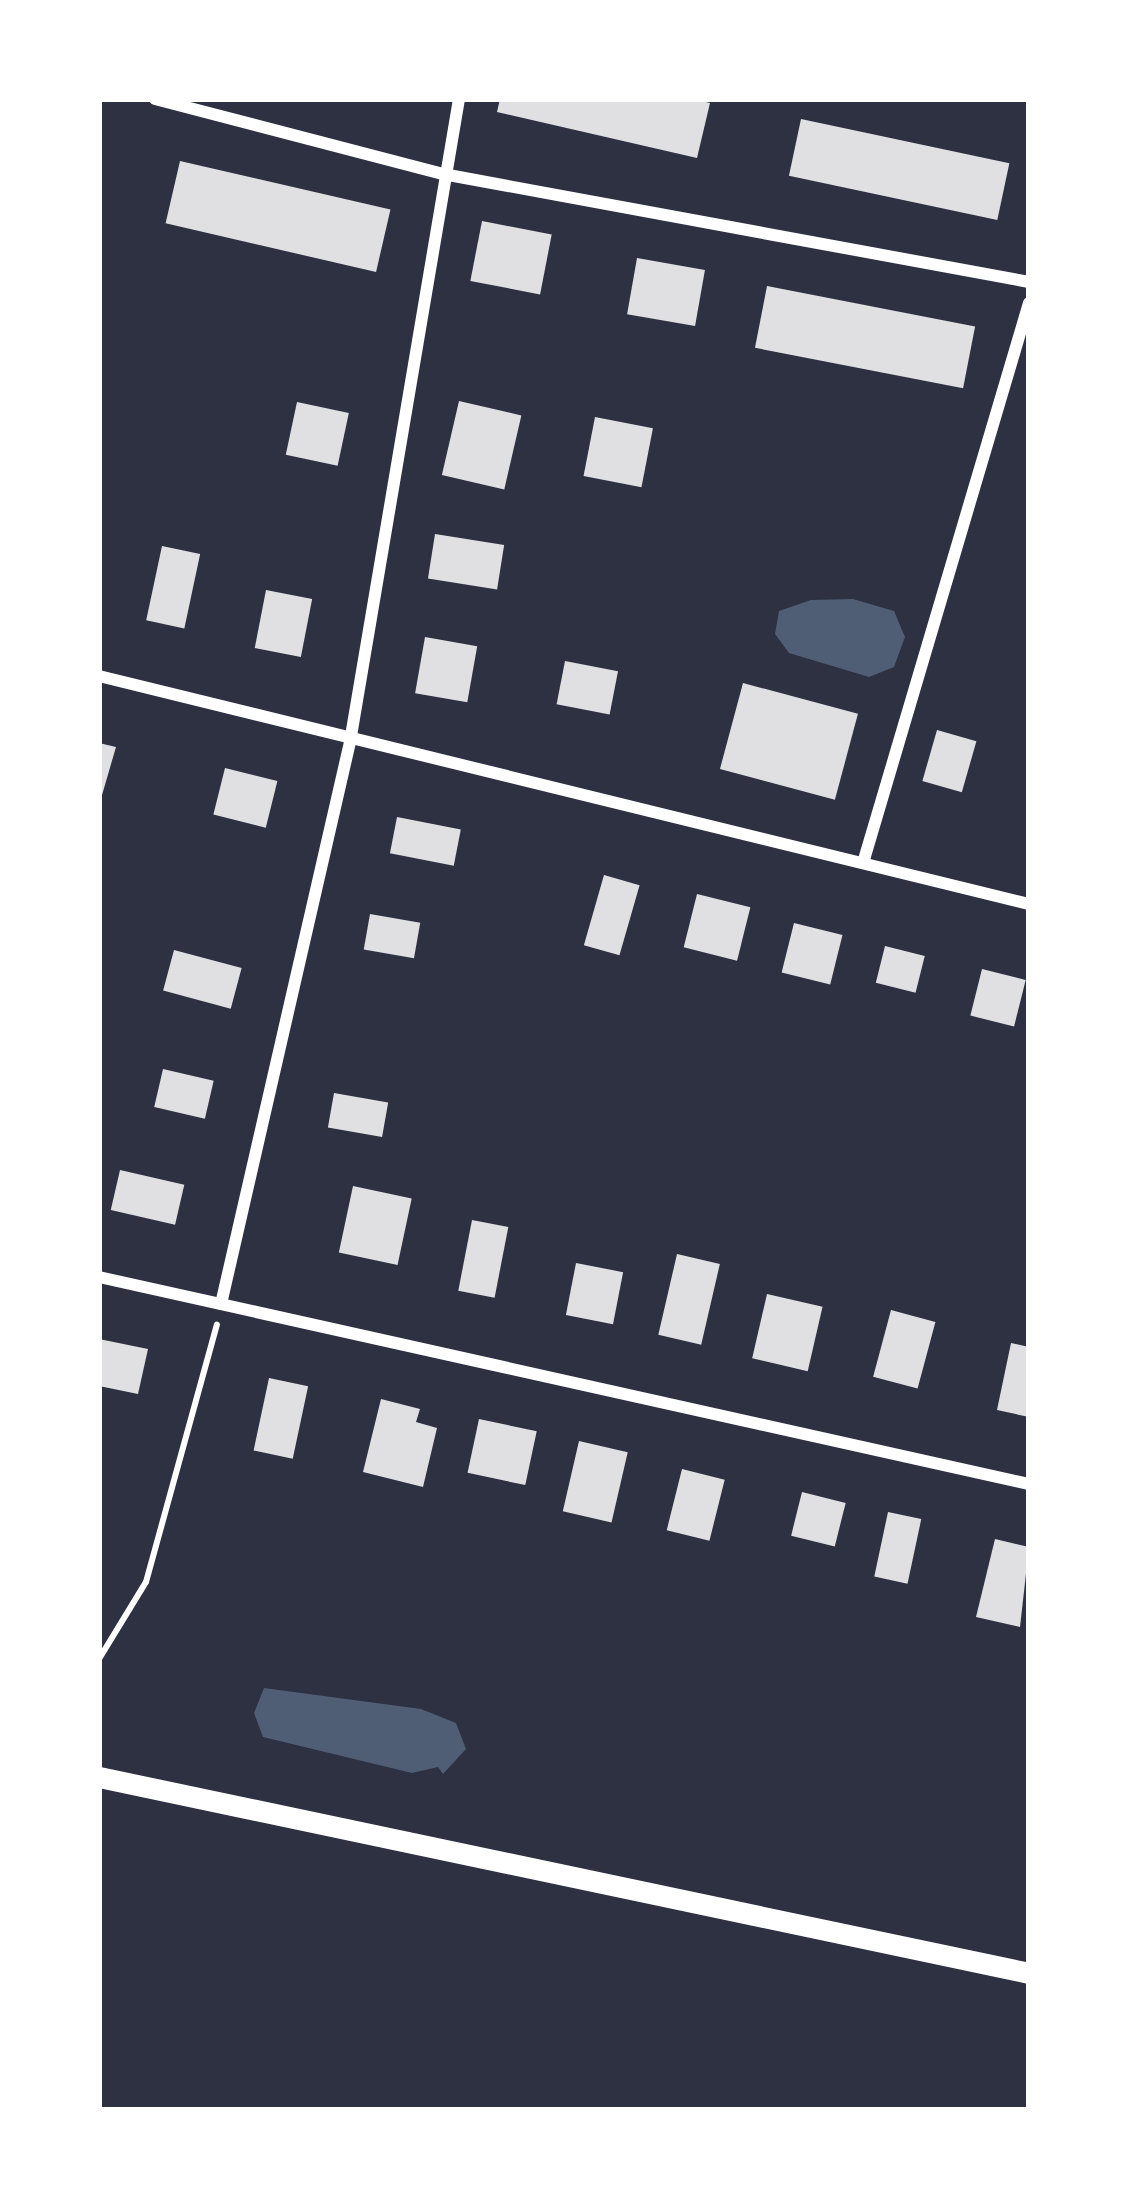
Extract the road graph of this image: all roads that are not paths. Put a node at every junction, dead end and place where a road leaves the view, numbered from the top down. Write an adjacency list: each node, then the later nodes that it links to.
1 (154, 99): 3 (street)
2 (459, 99): 3 (street)
3 (443, 174): 4 (street); 7 (street)
4 (1029, 282)
5 (1029, 304): 8 (street)
6 (99, 676): 7 (street)
7 (350, 742): 8 (street); 11 (street)
8 (863, 863): 9 (street)
9 (1029, 904)
10 (99, 1277): 11 (street)
11 (221, 1304): 12 (street)
12 (1029, 1484)
13 (99, 1777): 14 (street)
14 (1029, 1973)

